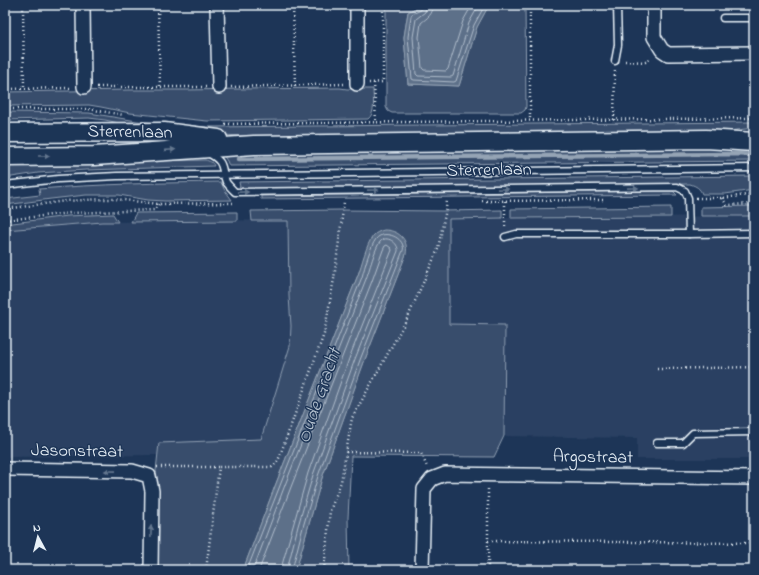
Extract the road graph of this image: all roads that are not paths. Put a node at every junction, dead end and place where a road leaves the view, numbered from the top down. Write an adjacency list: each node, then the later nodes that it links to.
1 (83, 5): 11 (street)
2 (217, 5): 12 (street)
3 (357, 5): 10 (street)
4 (617, 5): 9 (lane)
5 (654, 5): 8 (street)
6 (723, 18): 7 (lane)
7 (754, 18)
8 (754, 53)
9 (615, 61)
10 (357, 79)
11 (84, 87)
12 (219, 87)
13 (754, 132): 15 (main road, Sterrenlaan)
14 (5, 133): 17 (main road, Sterrenlaan)
15 (706, 139): 16 (main road, Sterrenlaan); 17 (main road, Sterrenlaan)
16 (754, 142)
17 (254, 145): 18 (main road, Sterrenlaan)
18 (200, 148): 19 (main road, Sterrenlaan, one-way to 18); 21 (lane, Sterrenlaan)
19 (5, 157)
20 (754, 168): 21 (lane, Sterrenlaan)
21 (224, 174): 22 (lane, Sterrenlaan); 24 (lane, Sterrenlaan, one-way to 24)
22 (5, 185)
23 (754, 233): 24 (lane)
24 (689, 234): 25 (lane)
25 (505, 237)
26 (754, 432): 27 (lane)
27 (657, 443)
28 (5, 469): 30 (street, Jasonstraat, one-way to 28)
29 (754, 478): 31 (street, Argostraat)
30 (151, 570)
31 (422, 570)

